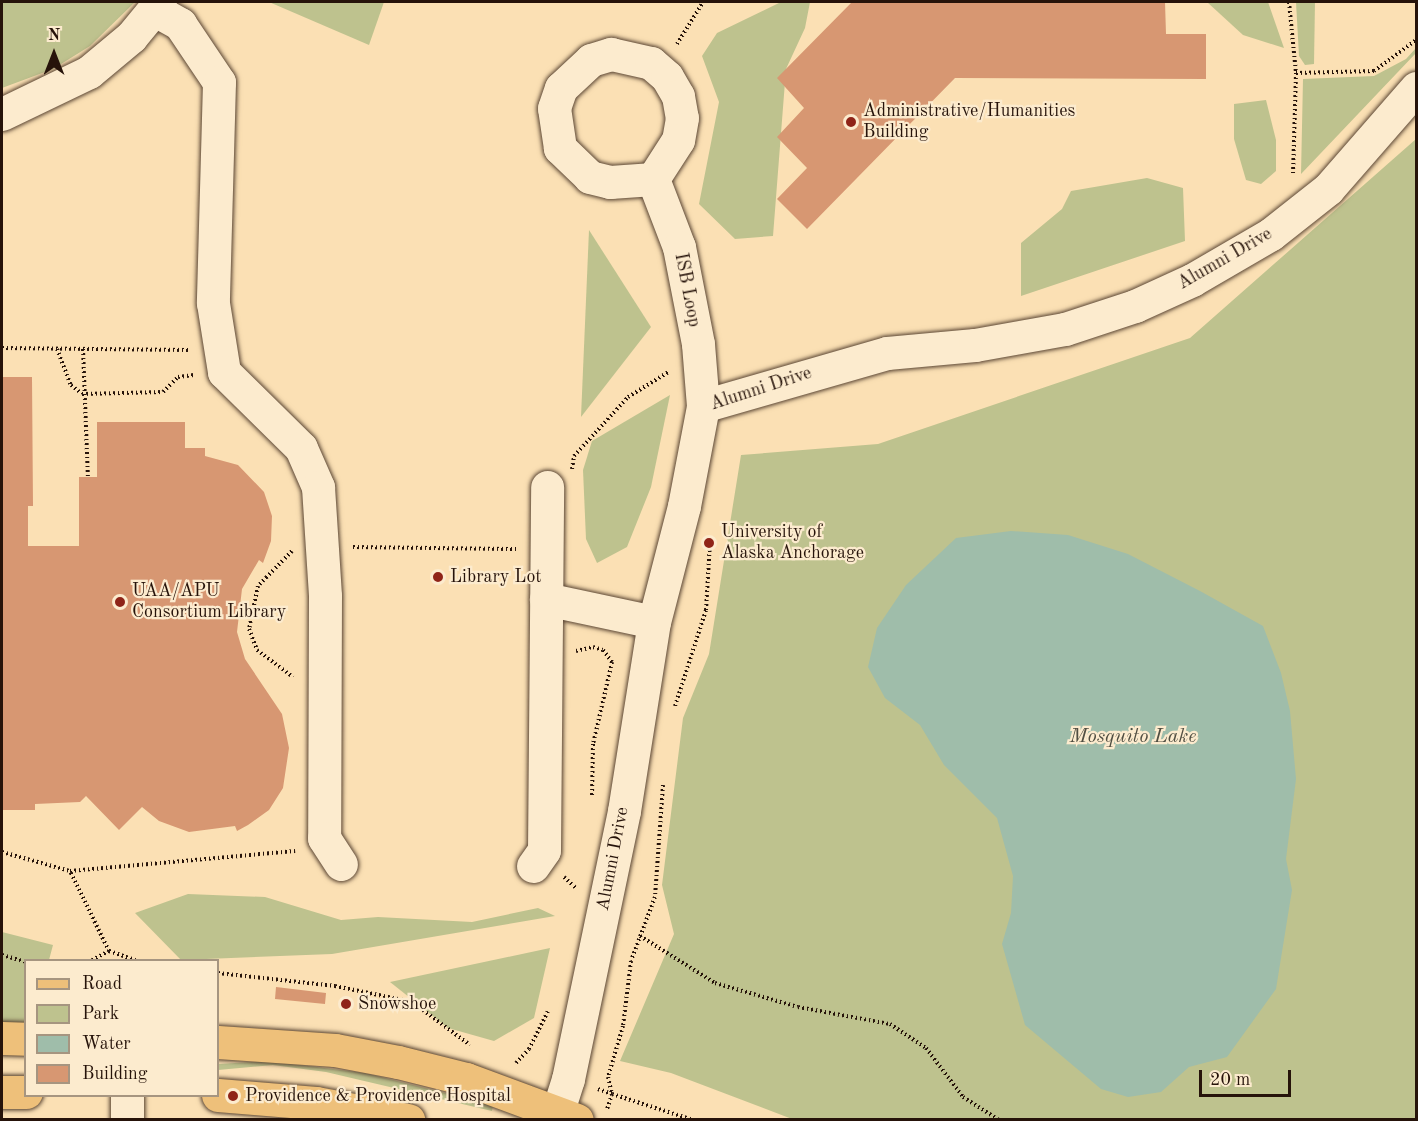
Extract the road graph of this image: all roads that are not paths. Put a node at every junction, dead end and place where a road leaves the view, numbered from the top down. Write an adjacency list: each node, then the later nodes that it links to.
1 (157, 6): 3 (street); 9 (street)
2 (1416, 88): 5 (street, Alumni Drive)
3 (2, 114)
4 (653, 179): 5 (street, ISB Loop)
5 (703, 406): 8 (street, Alumni Drive)
6 (559, 482): 7 (street)
7 (546, 599): 8 (street); 10 (street)
8 (654, 622): 18 (street, Alumni Drive)
9 (341, 864)
10 (533, 866)
11 (2, 1038): 12 (main road)
12 (24, 1039)
13 (219, 1042): 18 (main road)
14 (2, 1092): 15 (main road)
15 (24, 1092)
16 (219, 1095): 20 (main road)
17 (127, 1097): 19 (street)
18 (563, 1117)
19 (128, 1119)
20 (408, 1119)

